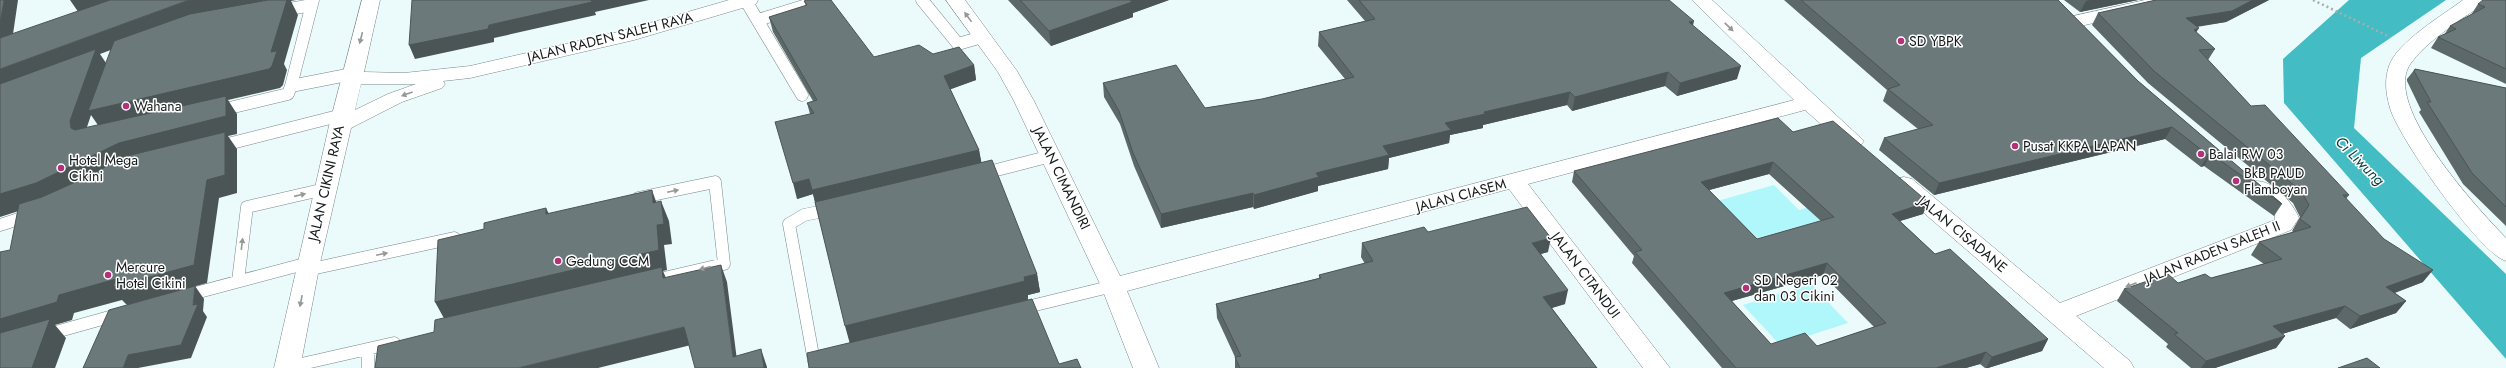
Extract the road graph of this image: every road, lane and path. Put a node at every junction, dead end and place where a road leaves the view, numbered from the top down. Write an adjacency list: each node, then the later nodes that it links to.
1 (371, 0): 17 (street, JALAN CIKINI RAYA, one-way to 17)
2 (748, 0): 12 (lane); 16 (street, JALAN RADEN SALEH RAYA)
3 (823, 0): 12 (lane)
4 (922, 0): 15 (lane)
5 (955, 0): 15 (street, JALAN CIMANDIRI, one-way to 5)
6 (1701, 0): 20 (street, one-way to 20)
7 (2170, 0): 13 (street)
8 (2313, 0): 14 (path)
9 (2475, 0): 36 (street)
10 (312, 1): 11 (lane); 18 (lane)
11 (265, 14)
12 (758, 20): 19 (lane)
13 (2092, 37)
14 (2392, 37)
15 (982, 38): 25 (street, JALAN CIMANDIRI)
16 (470, 72): 17 (street, JALAN RADEN SALEH RAYA); 22 (street, JALAN RADEN SALEH RAYA, one-way to 22)
17 (351, 76): 18 (lane); 22 (street, JALAN CIKINI RAYA)
18 (291, 86): 21 (lane)
19 (802, 95)
20 (1809, 103): 24 (street); 29 (street, JALAN CIASEM)
21 (204, 114)
22 (340, 120): 23 (lane); 30 (street, JALAN CIKINI RAYA)
23 (203, 150)
24 (1869, 154)
25 (1052, 156): 28 (lane); 40 (street, JALAN CIMANDIRI)
26 (1887, 170): 44 (street, JALAN CISADANE)
27 (2242, 174): 44 (street, JALAN RADEN SALEH II, one-way to 44)
28 (971, 176)
29 (1514, 181): 40 (street, JALAN CIASEM); 52 (street, JALAN CITANDUI)
30 (325, 189): 37 (street, JALAN CIKINI RAYA); 38 (lane, one-way to 30)
31 (629, 200): 39 (lane, one-way to 39)
32 (848, 205): 48 (lane)
33 (40, 212): 34 (lane)
34 (0, 225)
35 (465, 236): 37 (lane, one-way to 35)
36 (2506, 253)
37 (308, 267): 38 (lane); 49 (street, JALAN CIKINI RAYA, one-way to 49)
38 (238, 281): 41 (lane)
39 (640, 284)
40 (1113, 286): 43 (lane); 51 (street, JALAN CIMANDIRI)
41 (169, 301)
42 (130, 311): 45 (lane)
43 (1006, 312)
44 (2056, 314): 53 (street, JALAN CISADANE)
45 (31, 339)
46 (406, 340): 47 (lane)
47 (368, 349): 49 (lane); 50 (lane)
48 (838, 355)
49 (288, 368)
50 (368, 368)
51 (1146, 368)
52 (1657, 368)
53 (2121, 368)

